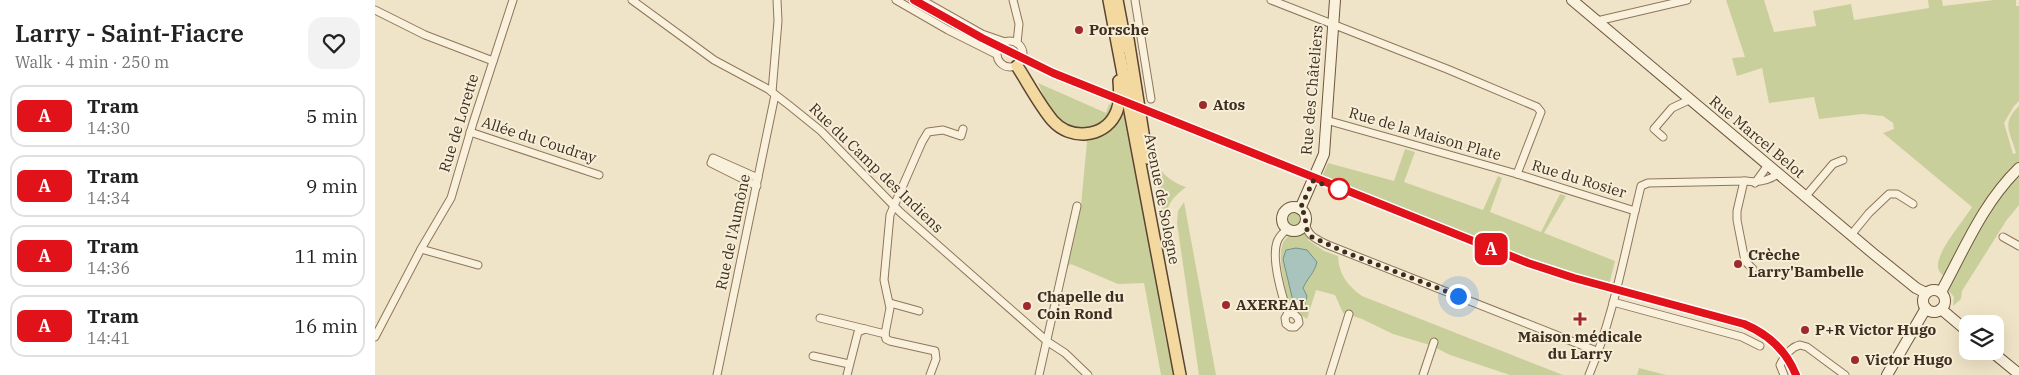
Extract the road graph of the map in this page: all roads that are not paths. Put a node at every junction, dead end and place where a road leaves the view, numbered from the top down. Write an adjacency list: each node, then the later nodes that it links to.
1 (513, 0): 21 (street, Rue de Lorette)
2 (632, 0): 23 (street, Rue du Camp des Indiens)
3 (777, 0): 23 (street, Rue de l'Aumône)
4 (896, 0): 20 (street)
5 (923, 0): 18 (street)
6 (1013, 0): 19 (street)
7 (1108, 0): 22 (main road); 81 (main road, Avenue de Sologne)
8 (1117, 0): 30 (main road, Avenue de Sologne)
9 (1122, 0): 30 (main road)
10 (1135, 0): 24 (street)
11 (1271, 0): 17 (street)
12 (1335, 0): 17 (main road, Rue des Châteliers)
13 (1572, 0): 16 (main road, Rue Marcel Belot)
14 (1687, 0): 16 (street)
15 (375, 10): 21 (street)
16 (1597, 21): 25 (main road, Rue Marcel Belot)
17 (1333, 24): 26 (main road, Rue des Châteliers); 34 (street, Rue du Rosier)
18 (1005, 42): 19 (street); 20 (street)
19 (1017, 42): 22 (street)
20 (996, 54): 22 (street)
21 (493, 61): 28 (street, Rue de Lorette)
22 (1017, 66)
23 (774, 94): 37 (street, Rue de l'Aumône); 42 (street, Rue du Camp des Indiens)
24 (1151, 99)
25 (1689, 100): 29 (street); 32 (main road, Rue Marcel Belot)
26 (1326, 120): 34 (street, Rue de la Maison Plate); 44 (main road, Rue des Châteliers)
27 (963, 129): 42 (street)
28 (470, 132): 36 (street, Allée du Coudray); 51 (street, Rue de Lorette)
29 (1663, 137)
30 (1147, 158): 82 (main road, Avenue de Sologne)
31 (1843, 160): 40 (street)
32 (1768, 166): 35 (main road, Rue Marcel Belot); 39 (street)
33 (2019, 168): 54 (main road)
34 (1517, 174): 45 (street, Rue du Rosier)
35 (1778, 174): 39 (street, Rue du Rosier); 40 (main road, Rue Marcel Belot)
36 (599, 175)
37 (758, 182): 37 (street); 76 (street, Rue de l'Aumône)
38 (1744, 182): 39 (street, Rue du Rosier); 45 (street, Rue du Rosier); 53 (street)
39 (1755, 183)
40 (1805, 197): 48 (main road, Rue Marcel Belot)
41 (1913, 204): 48 (street)
42 (893, 206): 57 (street); 68 (street, Rue du Camp des Indiens)
43 (1077, 206): 68 (street)
44 (1300, 209): 46 (main road); 47 (main road)
45 (1635, 211): 56 (street)
46 (1305, 222): 47 (main road); 71 (street)
47 (1287, 228): 61 (street)
48 (1851, 235): 55 (main road, Rue Marcel Belot)
49 (2003, 237): 50 (street)
50 (2019, 246)
51 (421, 249): 52 (street); 67 (street, Rue de Lorette)
52 (478, 265)
53 (1753, 269)
54 (1941, 292): 55 (main road); 59 (main road)
55 (1926, 293): 58 (main road)
56 (1613, 302): 70 (street); 71 (street)
57 (890, 303): 60 (street); 66 (street)
58 (1926, 308): 59 (main road); 88 (main road)
59 (1941, 309): 64 (main road)
60 (919, 311)
61 (1288, 313)
62 (1349, 314): 83 (street)
63 (820, 318): 65 (street)
64 (1959, 324)
65 (865, 329): 66 (street); 74 (street)
66 (885, 334): 78 (street)
67 (375, 337)
68 (1047, 342): 79 (street); 80 (street, Rue du Camp des Indiens)
69 (1434, 342): 84 (street)
70 (1760, 346)
71 (1599, 352): 85 (street)
72 (813, 356): 74 (street)
73 (2002, 360): 75 (main road)
74 (849, 364): 77 (street)
75 (2019, 374)
76 (718, 375)
77 (847, 375)
78 (930, 375)
79 (1039, 375)
80 (1088, 375)
81 (1180, 375)
82 (1188, 375)
83 (1329, 375)
84 (1423, 375)
85 (1589, 375)
86 (1784, 375): 87 (street)
87 (1845, 375)
88 (1887, 375)

